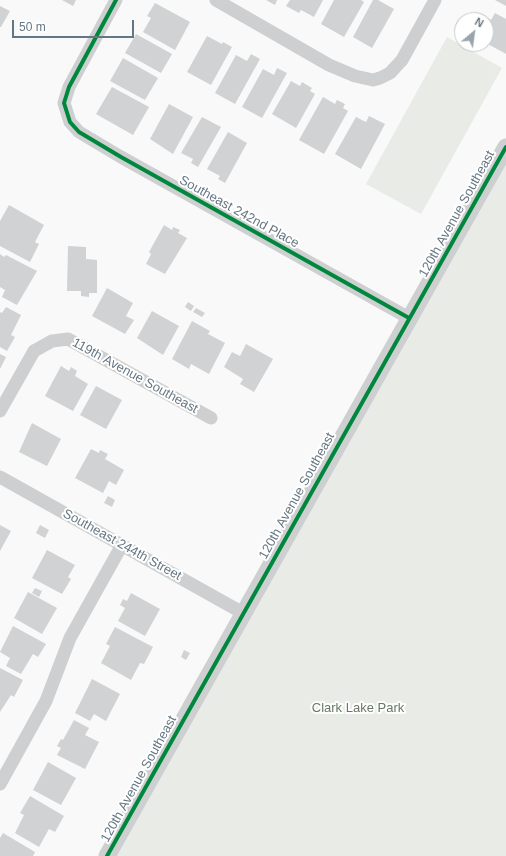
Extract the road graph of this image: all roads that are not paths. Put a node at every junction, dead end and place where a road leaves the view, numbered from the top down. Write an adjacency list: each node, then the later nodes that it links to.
1 (116, 0): 5 (street, Southeast 242nd Place)
2 (216, 0): 3 (street)
3 (435, 0)
4 (506, 147): 5 (street, 120th Avenue Southeast)
5 (409, 318): 10 (street, 120th Avenue Southeast)
6 (0, 411): 7 (street, 119th Avenue Southeast)
7 (211, 418)
8 (0, 477): 9 (street, Southeast 244th Street)
9 (122, 545): 10 (street, Southeast 244th Street); 11 (street)
10 (243, 613): 12 (street, 120th Avenue Southeast)
11 (0, 784)
12 (107, 856)

